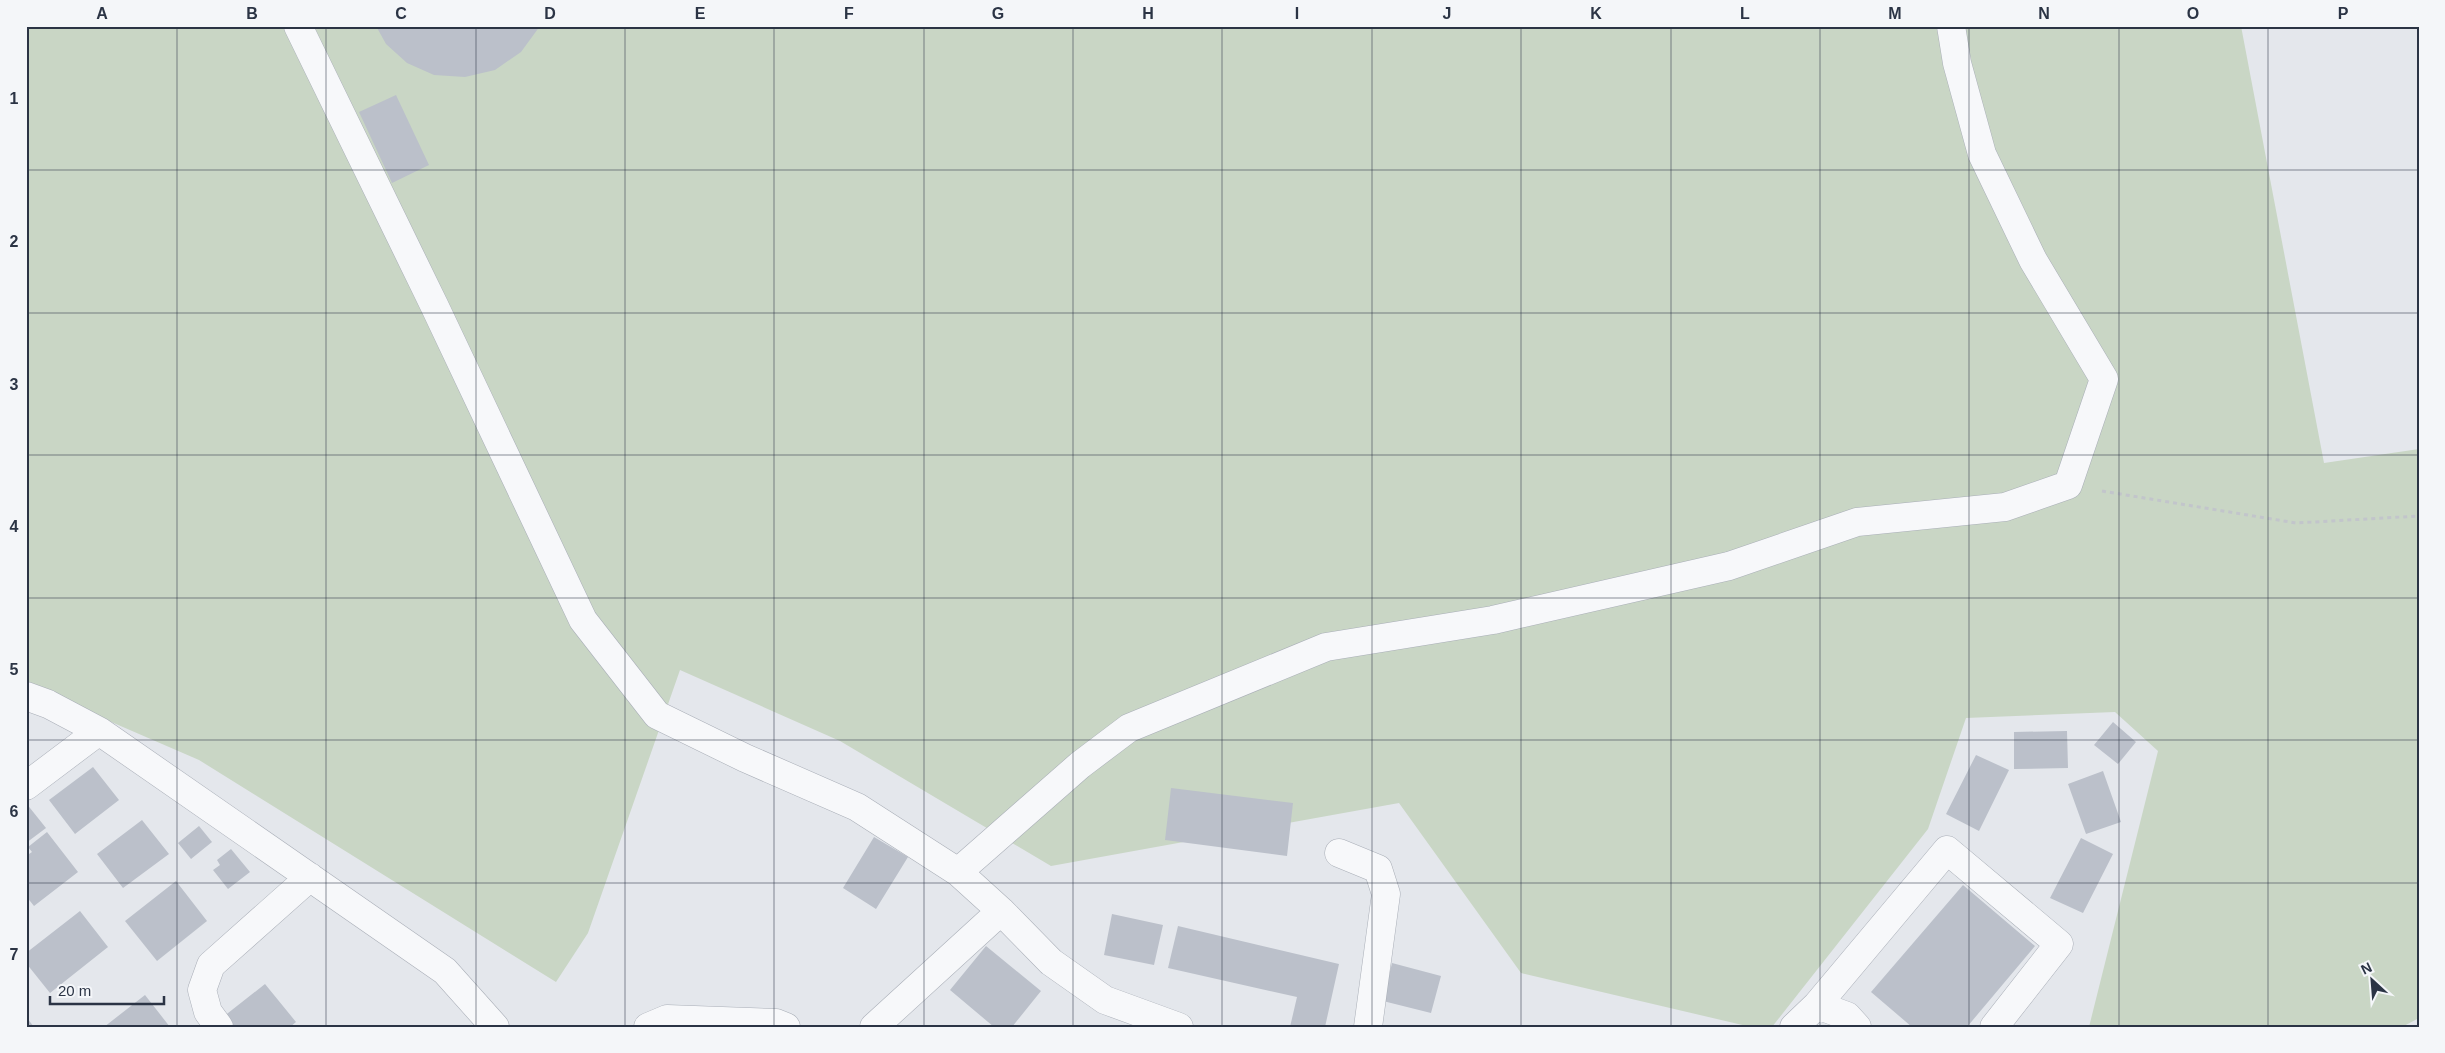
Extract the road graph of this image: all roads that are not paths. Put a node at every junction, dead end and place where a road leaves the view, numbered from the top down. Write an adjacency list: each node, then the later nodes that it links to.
1 (298, 26): 7 (street)
2 (1951, 26): 7 (street)
3 (26, 696): 4 (street)
4 (99, 731): 5 (street); 8 (street)
5 (26, 786)
6 (1339, 853): 18 (street)
7 (958, 872): 9 (street)
8 (310, 877): 12 (street); 13 (street)
9 (1001, 911): 16 (street); 17 (street)
10 (1817, 1005): 11 (street); 19 (street); 20 (street)
11 (1848, 1023)
12 (220, 1027)
13 (494, 1027)
14 (648, 1027): 15 (street)
15 (786, 1027)
16 (874, 1027)
17 (1179, 1027)
18 (1368, 1027)
19 (1794, 1027)
20 (1994, 1027)

